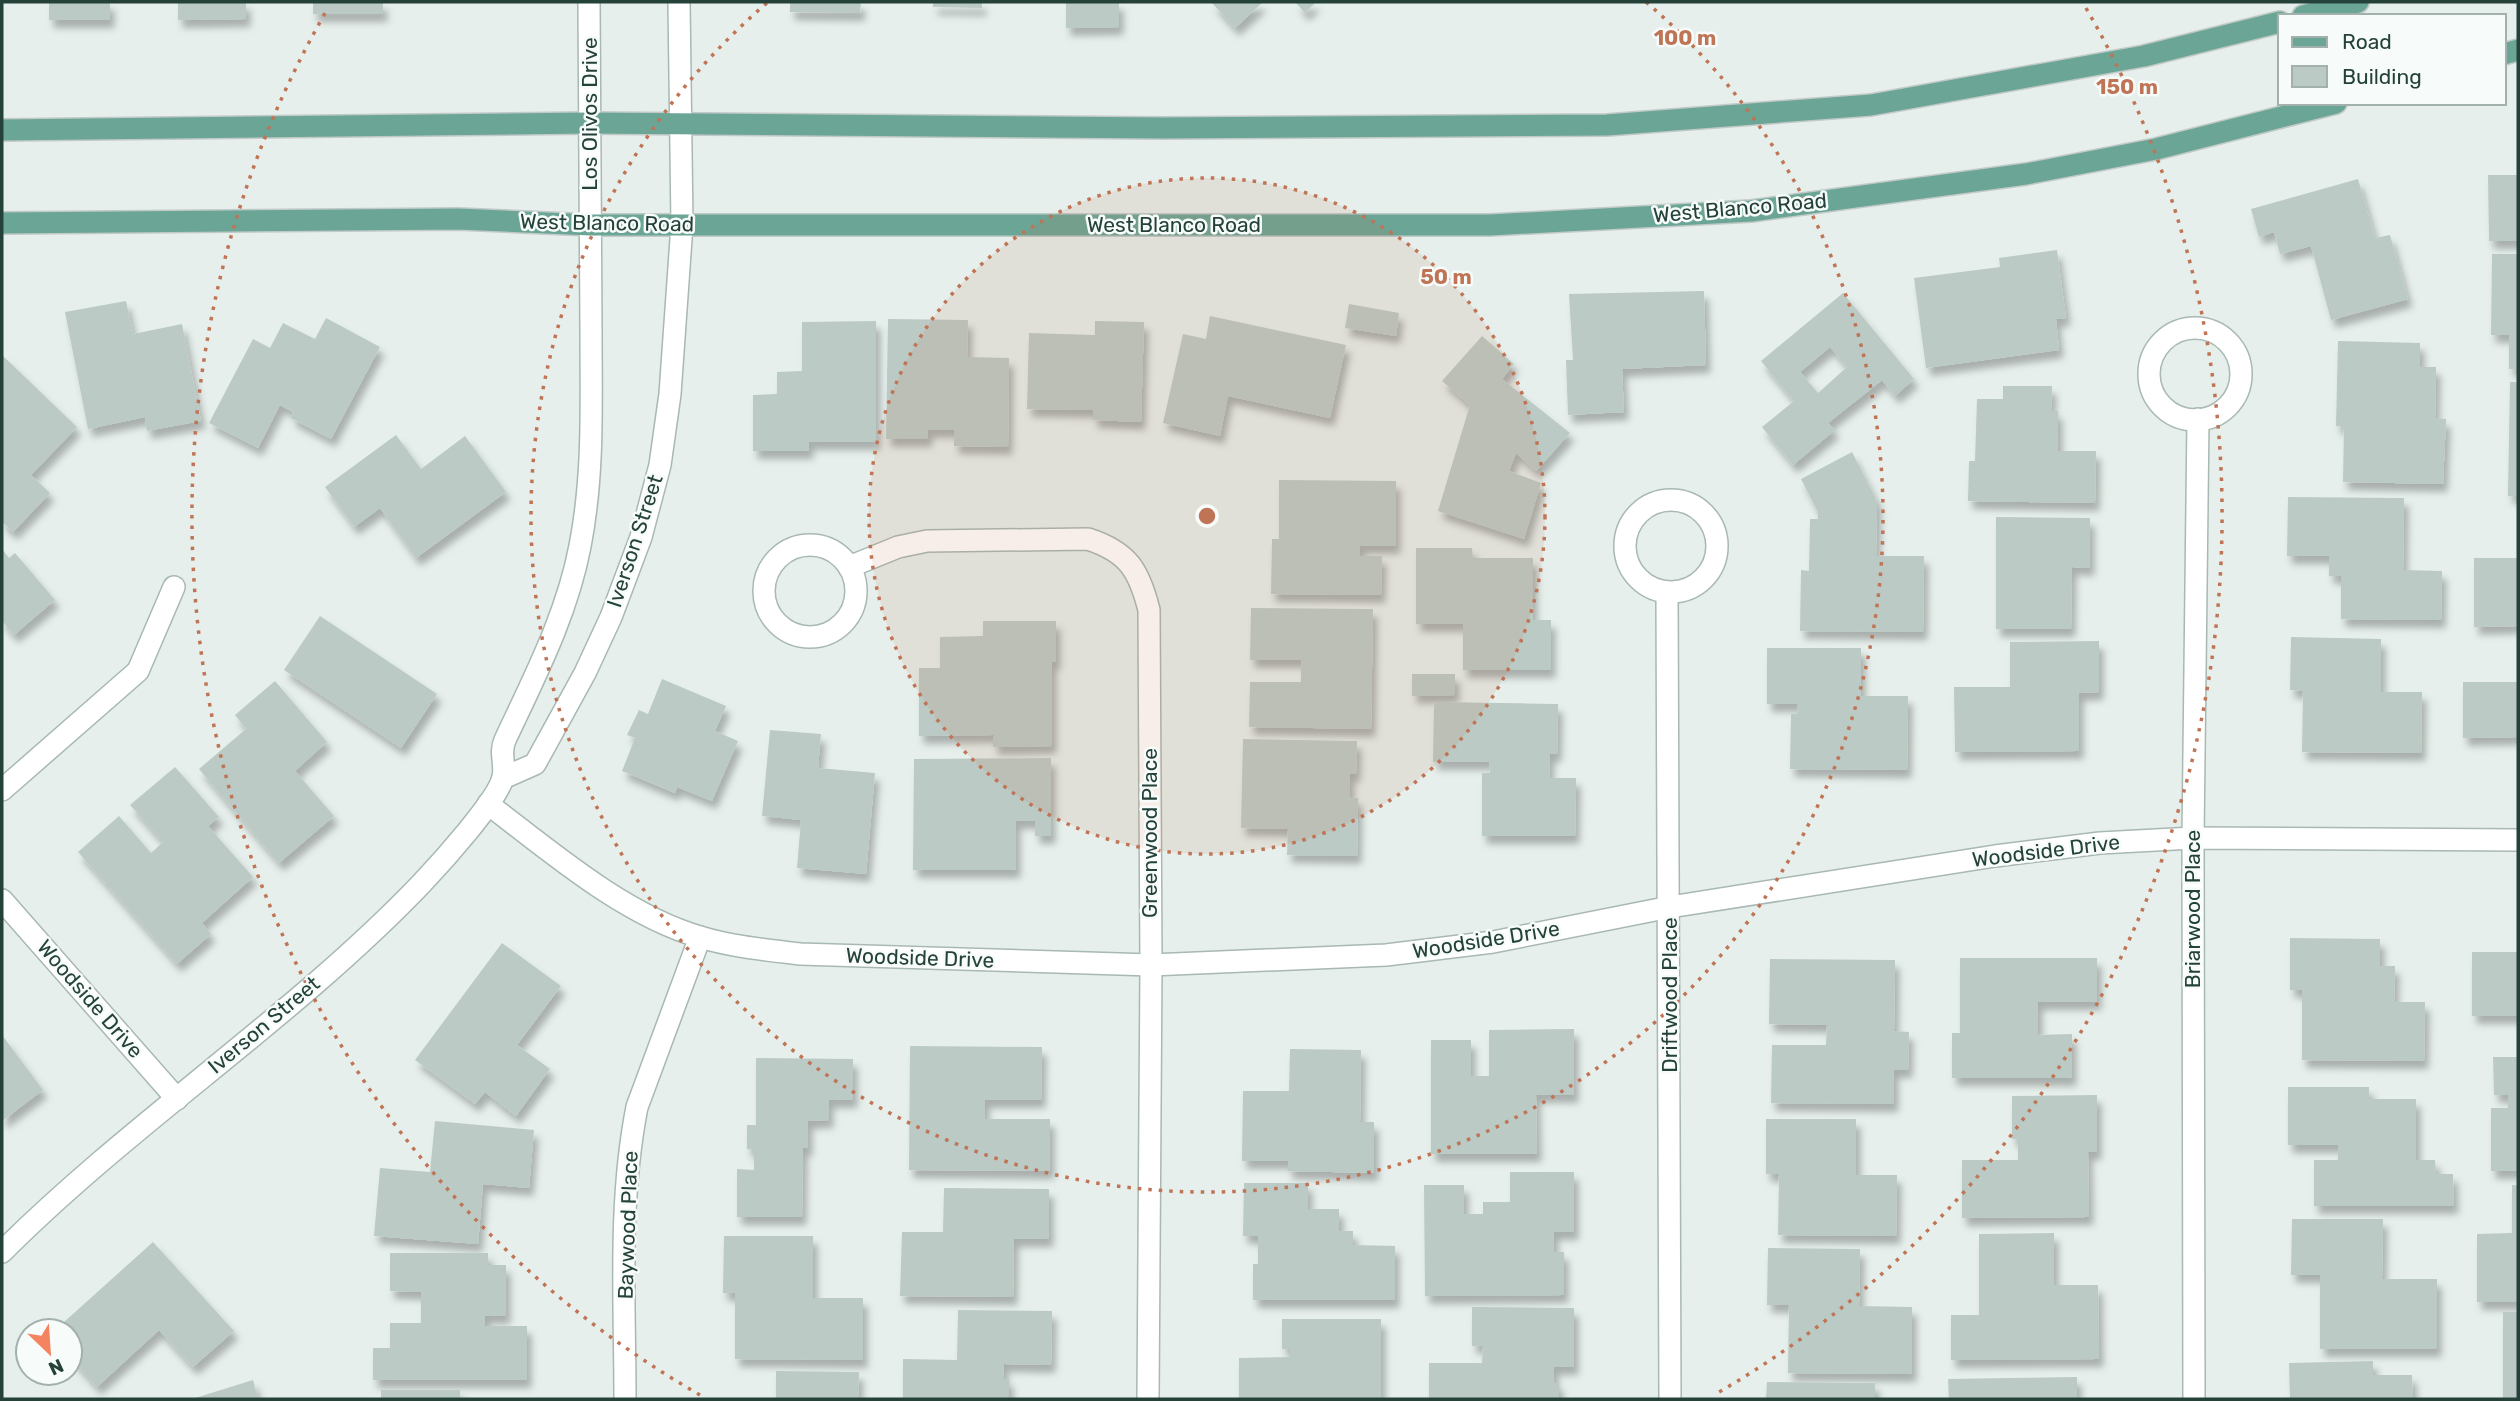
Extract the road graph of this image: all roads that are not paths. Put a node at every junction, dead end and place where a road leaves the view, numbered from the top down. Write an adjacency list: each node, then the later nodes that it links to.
1 (589, 2): 7 (street, Los Olivos Drive)
2 (679, 2): 8 (street)
3 (2358, 2): 4 (main road)
4 (2311, 14)
5 (2278, 22): 8 (main road)
6 (2328, 105): 12 (main road, West Blanco Road)
7 (589, 123): 8 (main road); 9 (main road); 11 (street, Los Olivos Drive)
8 (680, 123): 12 (street, Iverson Street)
9 (2, 130)
10 (2, 223): 11 (main road, West Blanco Road)
11 (591, 225): 12 (main road, West Blanco Road); 17 (street)
12 (682, 225): 17 (street, Iverson Street)
13 (2198, 419): 13 (street); 20 (street, Briarwood Place)
14 (849, 567): 14 (street); 25 (street, Greenwood Place)
15 (174, 587): 18 (street)
16 (1667, 592): 16 (street); 23 (street, Driftwood Place)
17 (503, 778): 19 (street, Iverson Street)
18 (2, 790)
19 (488, 804): 24 (street, Woodside Drive); 26 (street, Iverson Street)
20 (2193, 838): 21 (street, Woodside Drive); 23 (street, Woodside Drive); 31 (street, Briarwood Place)
21 (2518, 840)
22 (2, 900): 26 (street, Woodside Drive)
23 (1670, 906): 25 (street, Woodside Drive); 30 (street, Driftwood Place)
24 (700, 937): 25 (street, Woodside Drive); 28 (street, Baywood Place)
25 (1151, 965): 29 (street, Greenwood Place)
26 (177, 1099): 27 (street, Iverson Street)
27 (2, 1252)
28 (625, 1399)
29 (1148, 1399)
30 (1670, 1399)
31 (2194, 1399)

